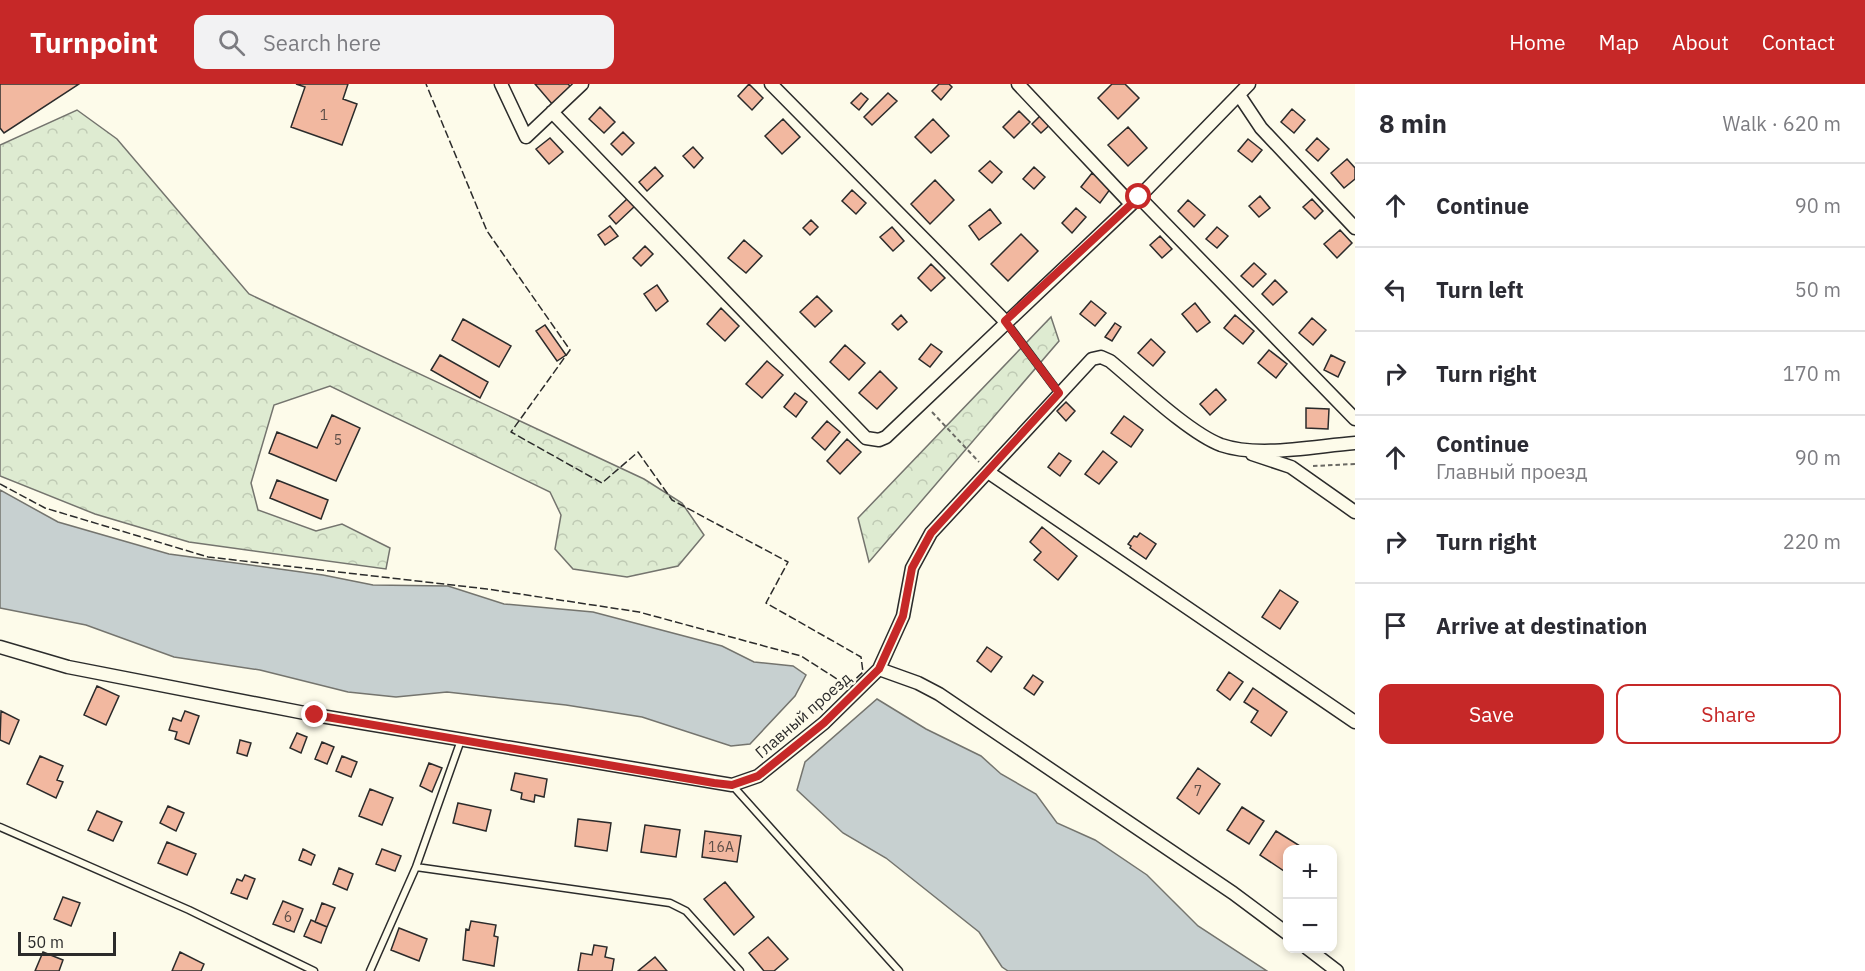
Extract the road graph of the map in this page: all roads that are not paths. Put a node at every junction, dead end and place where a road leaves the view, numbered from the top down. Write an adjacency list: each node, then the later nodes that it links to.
1 (501, 84): 7 (street)
2 (582, 84): 7 (street)
3 (771, 84): 10 (street)
4 (1018, 84): 8 (street)
5 (1249, 84): 6 (street)
6 (1239, 95): 8 (street); 9 (street)
7 (552, 112): 10 (street)
8 (1135, 200): 10 (street); 12 (street)
9 (1355, 228)
10 (1005, 321): 11 (lane)
11 (1059, 393): 14 (street); 15 (street)
12 (1355, 419)
13 (1355, 443): 14 (street)
14 (1232, 447): 16 (street)
15 (988, 472): 18 (street); 19 (street)
16 (1355, 512)
17 (0, 646): 20 (street)
18 (879, 669): 21 (street, Главный проезд); 24 (street)
19 (1355, 723)
20 (461, 740): 21 (street); 23 (lane)
21 (732, 785): 29 (lane)
22 (0, 827): 26 (lane)
23 (416, 867): 27 (lane); 28 (lane)
24 (1283, 931)
25 (1313, 953): 30 (street)
26 (314, 971)
27 (370, 971)
28 (740, 971)
29 (899, 971)
30 (1336, 971)

